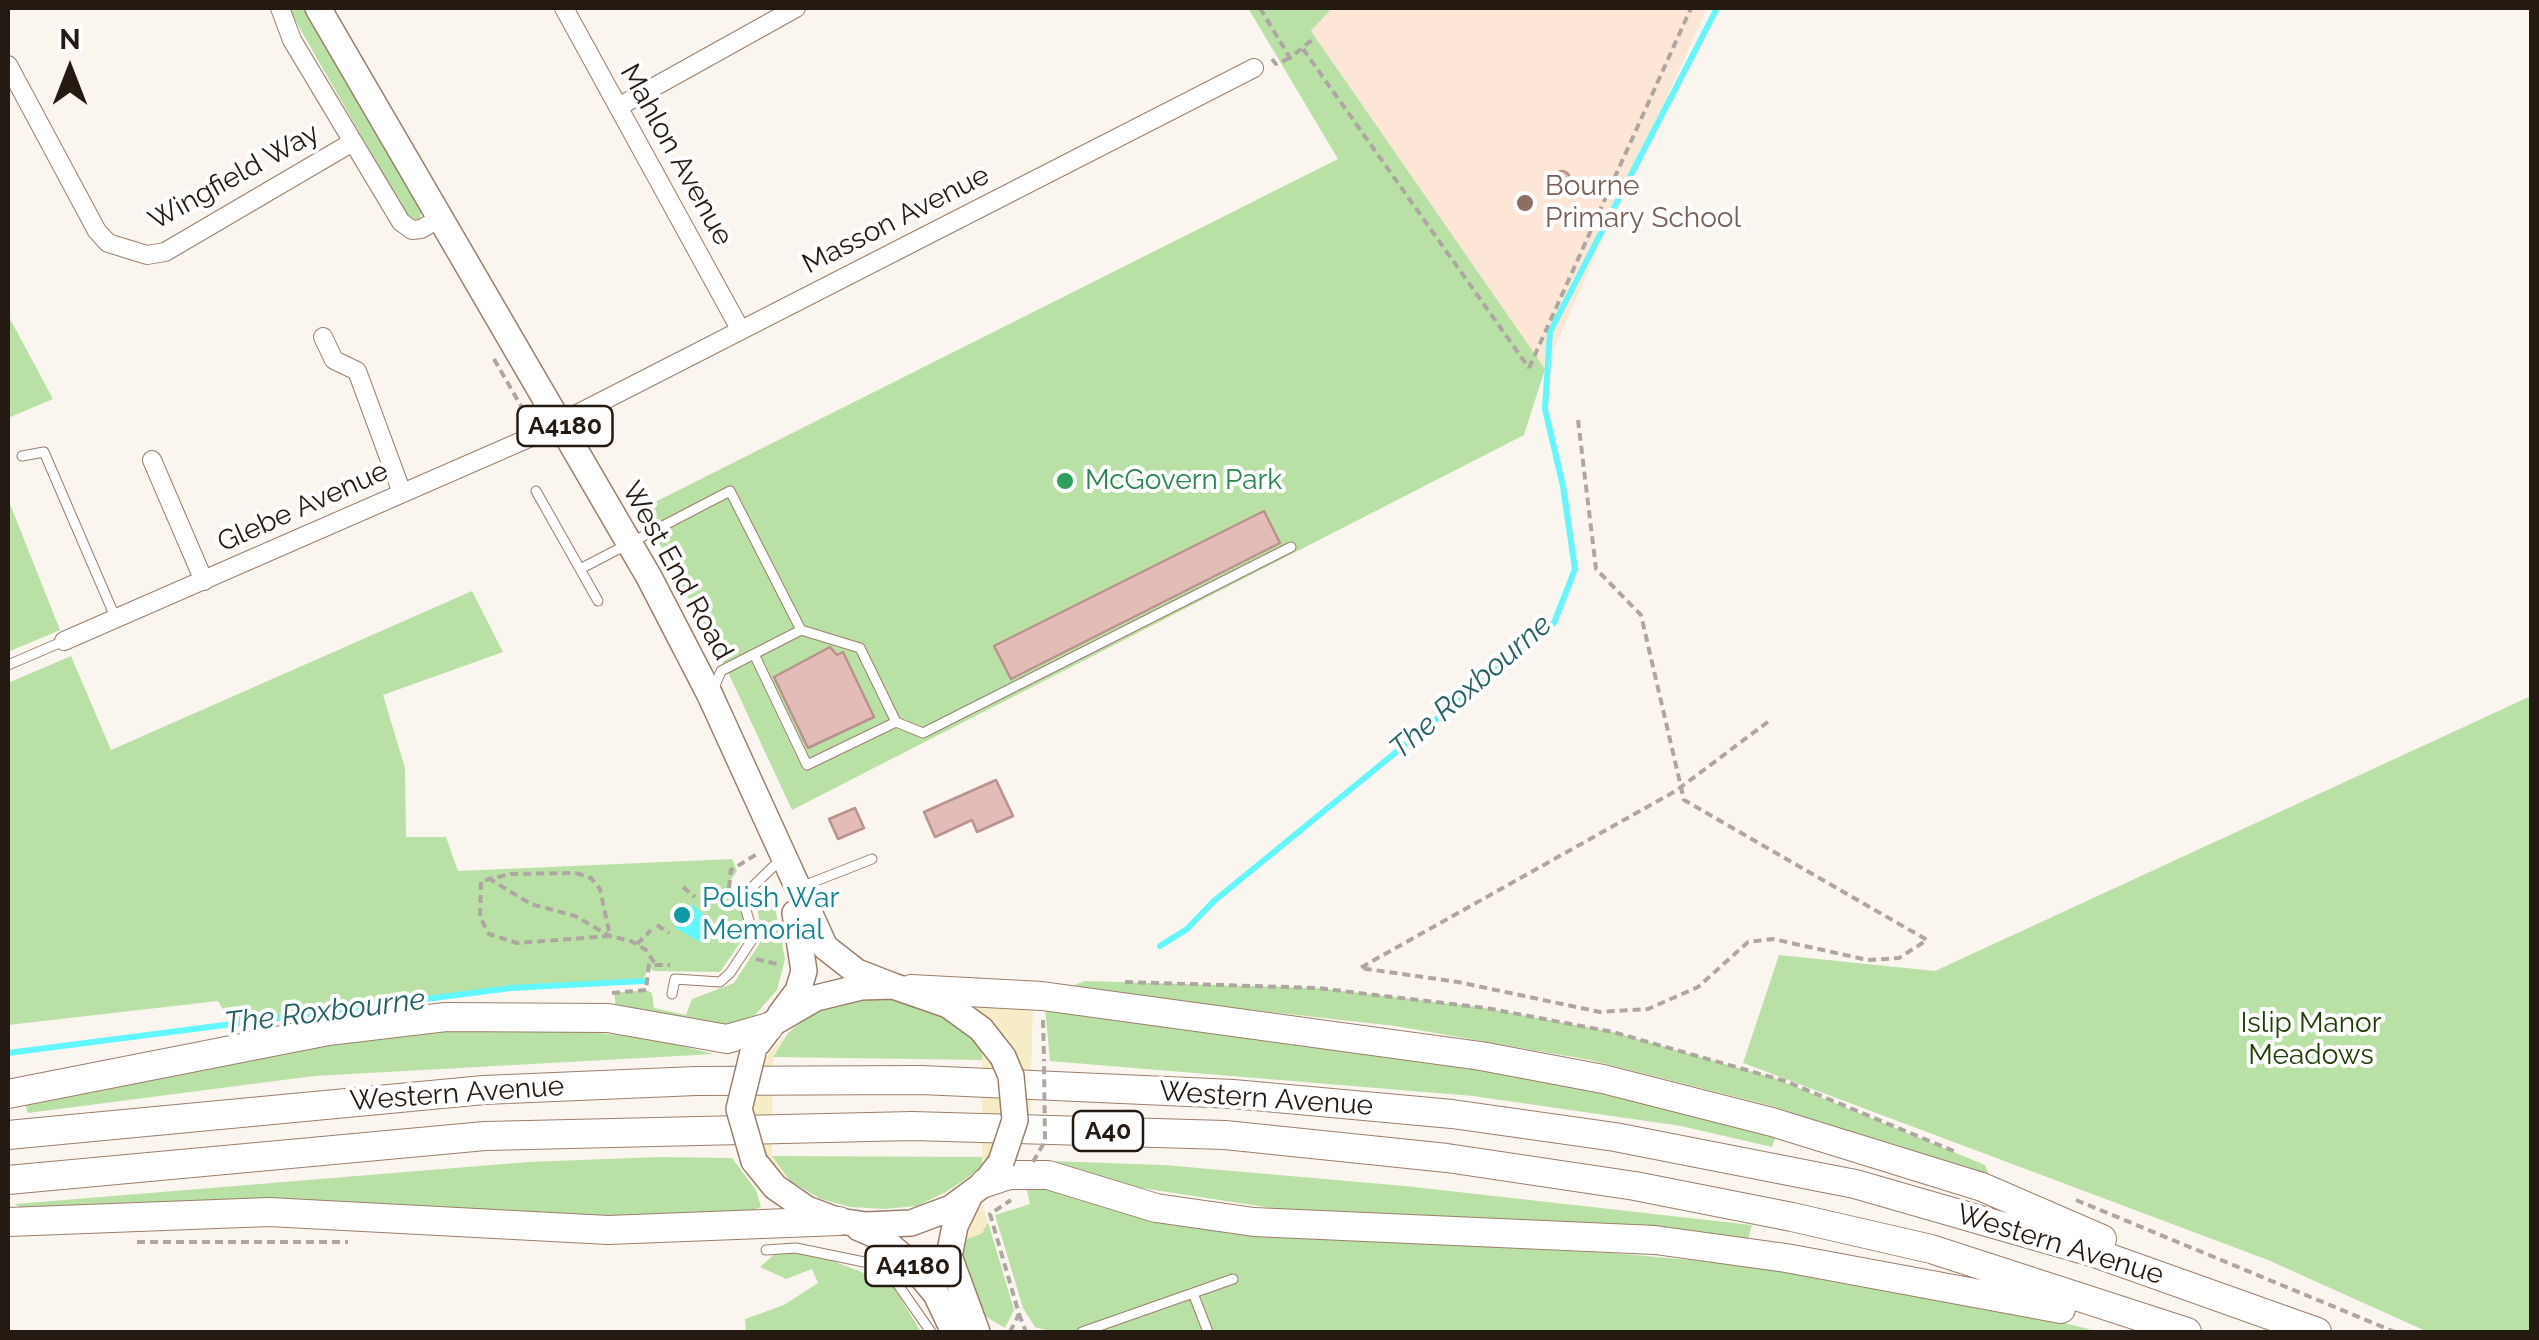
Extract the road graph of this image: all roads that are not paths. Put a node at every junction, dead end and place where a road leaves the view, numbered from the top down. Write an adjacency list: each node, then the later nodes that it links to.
1 (280, 8): 8 (street)
2 (318, 8): 9 (main road, West End Road / A4180)
3 (564, 8): 7 (street, Mahlon Avenue)
4 (796, 8): 7 (street)
5 (1262, 62): 10 (street, Masson Avenue)
6 (8, 64): 8 (street, Wingfield Way)
7 (618, 107): 10 (street, Mahlon Avenue)
8 (351, 143): 9 (street)
9 (442, 216): 12 (main road, West End Road / A4180)
10 (740, 329): 12 (street, Masson Avenue)
11 (323, 337): 16 (street)
12 (562, 421): 16 (street, Glebe Avenue); 17 (main road, West End Road / A4180)
13 (22, 456): 22 (lane)
14 (152, 460): 20 (street)
15 (536, 491): 19 (lane)
16 (402, 493): 20 (street, Glebe Avenue)
17 (629, 542): 19 (lane); 23 (lane); 27 (main road, West End Road / A4180)
18 (1292, 547): 28 (lane)
19 (580, 568): 21 (lane)
20 (204, 580): 22 (street, Glebe Avenue)
21 (598, 600)
22 (116, 619): 24 (street, Glebe Avenue)
23 (801, 630): 25 (lane); 28 (lane)
24 (64, 641): 26 (lane)
25 (754, 654): 27 (lane); 28 (lane)
26 (8, 665)
27 (710, 695): 29 (main road, West End Road / A4180)
28 (896, 722)
29 (769, 857): 31 (main road, West End Road / A4180); 33 (lane); 34 (main road, West End Road / A4180)
30 (872, 859): 31 (lane)
31 (796, 889): 32 (main road, West End Road / A4180)
32 (902, 988): 34 (main road); 38 (main road, bridge); 44 (highway)
33 (672, 994)
34 (772, 1025): 35 (highway); 40 (main road, bridge)
35 (8, 1094)
36 (8, 1134): 44 (highway, Western Avenue / A40)
37 (8, 1180): 50 (highway, Western Avenue / A40)
38 (985, 1181): 40 (main road); 45 (main road, A4180); 49 (highway)
39 (8, 1222): 40 (highway)
40 (844, 1223): 45 (main road, A4180)
41 (766, 1250): 46 (lane)
42 (1233, 1279): 43 (lane)
43 (1193, 1294): 47 (lane); 48 (lane)
44 (2288, 1320): 51 (highway, Western Avenue / A40)
45 (974, 1330)
46 (932, 1332)
47 (1082, 1332)
48 (1208, 1332)
49 (2154, 1332)
50 (2187, 1332)
51 (2317, 1332)

